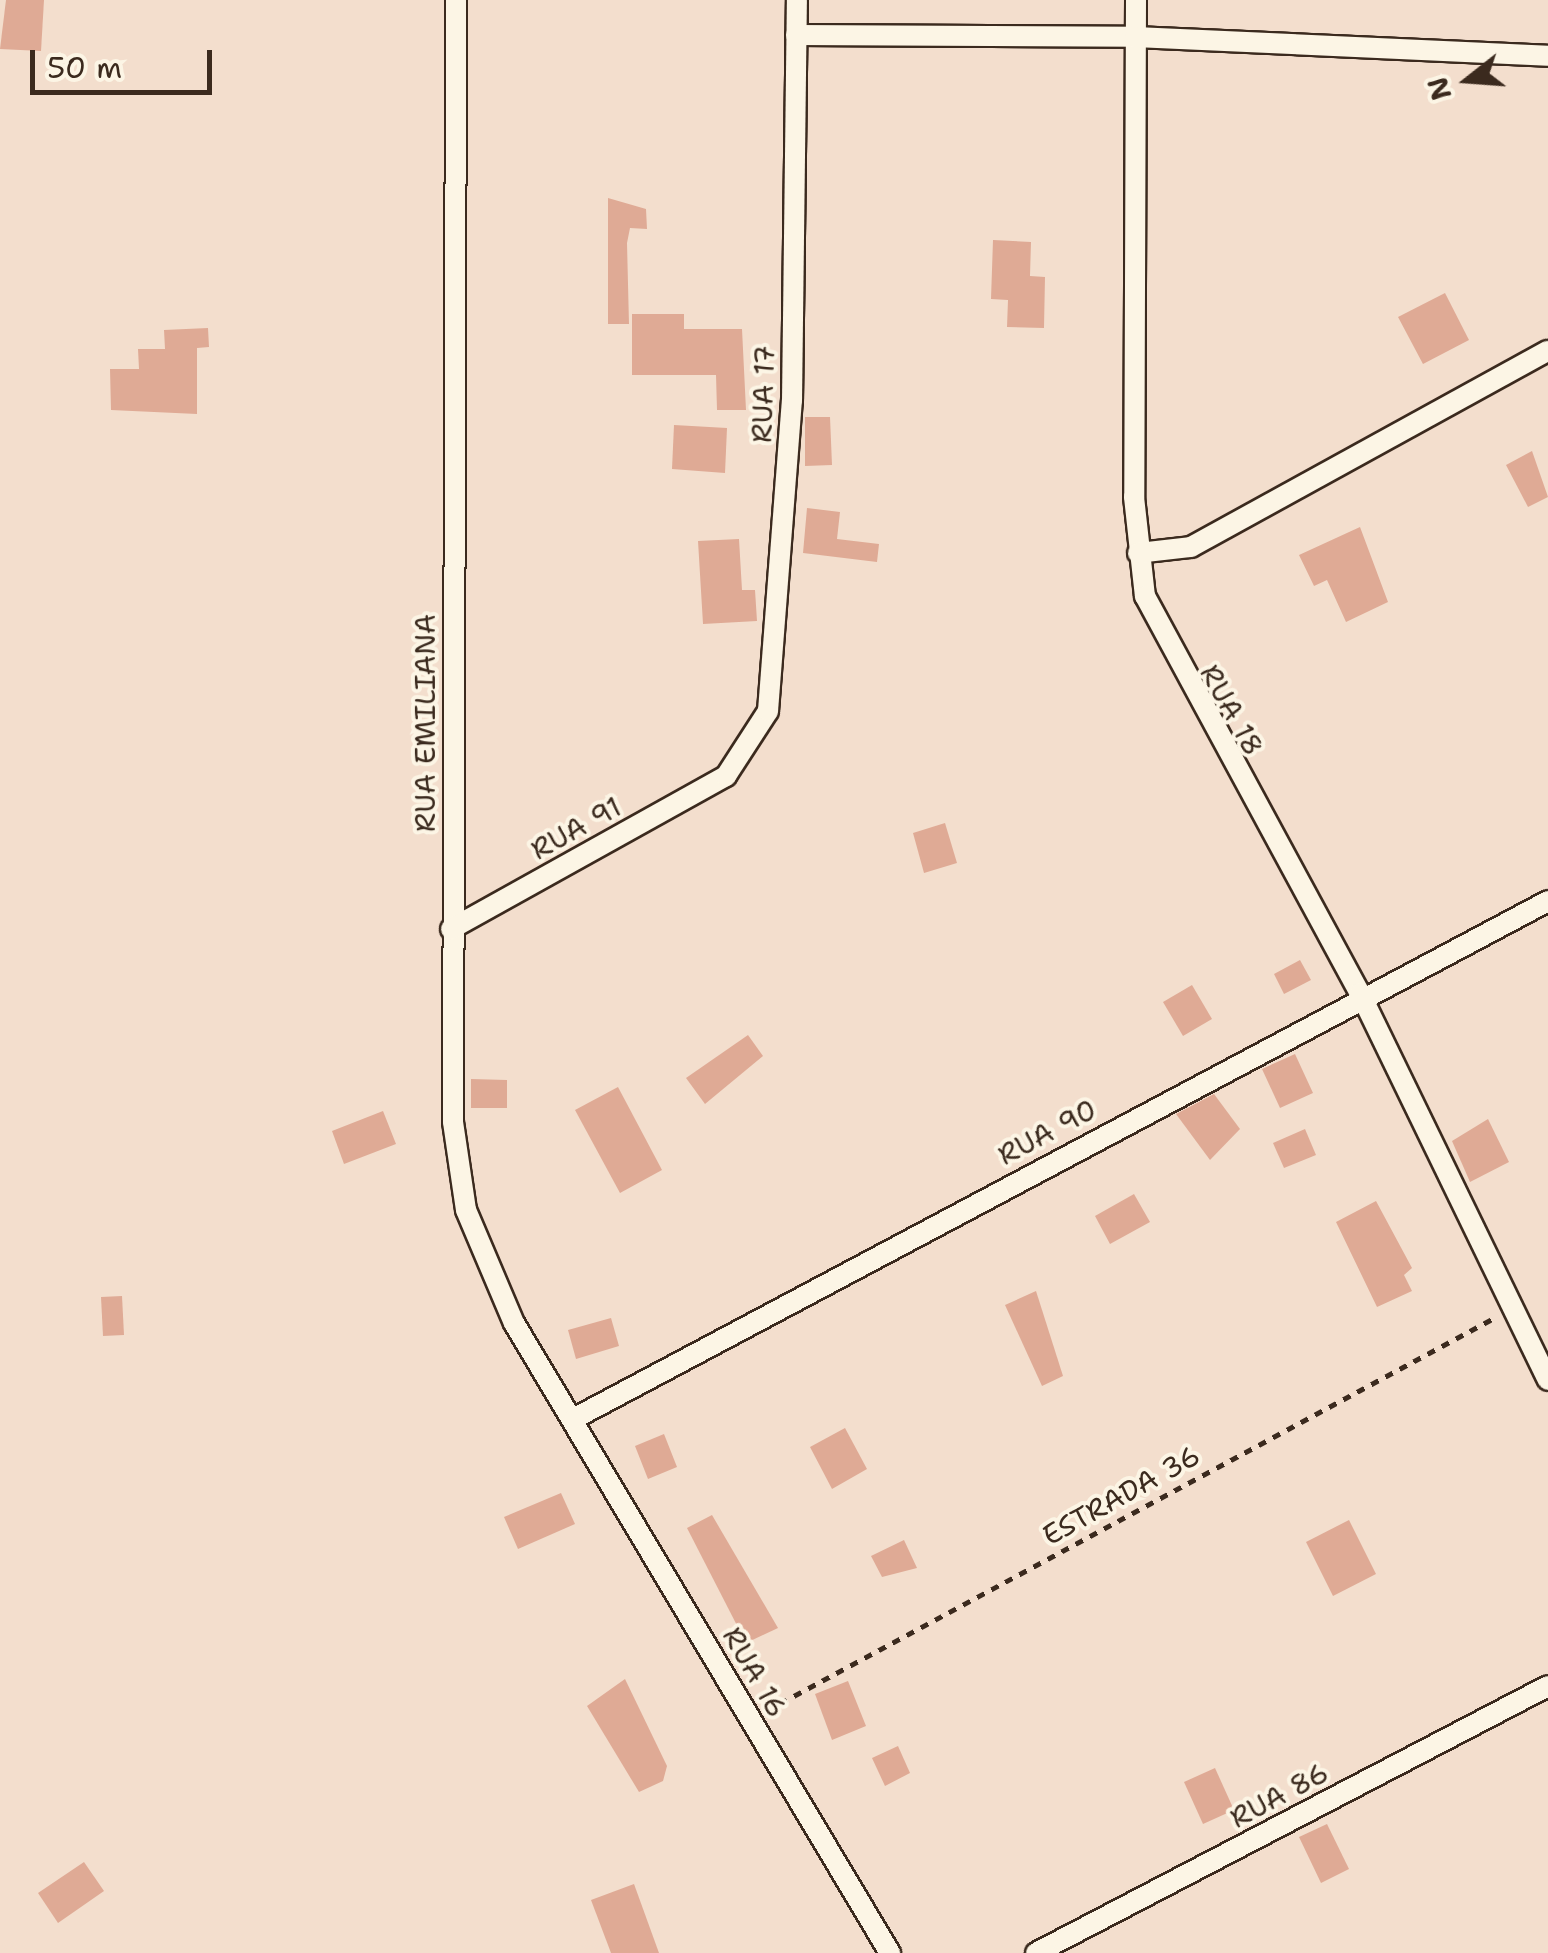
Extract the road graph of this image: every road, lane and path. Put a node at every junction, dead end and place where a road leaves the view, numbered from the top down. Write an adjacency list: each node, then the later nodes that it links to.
1 (456, 0): 11 (street, RUA EMILIANA)
2 (797, 0): 4 (street, RUA 17)
3 (1136, 0): 5 (street, RUA 18)
4 (796, 36): 5 (street); 9 (street, RUA 17)
5 (1135, 37): 6 (street); 8 (street, RUA 18)
6 (1548, 56)
7 (1548, 351): 8 (street)
8 (1138, 554): 12 (street, RUA 18)
9 (726, 776): 11 (street, RUA 91)
10 (1548, 901): 12 (street, RUA 90)
11 (452, 929): 15 (street, RUA EMILIANA)
12 (1360, 994): 13 (street, RUA 18); 15 (street, RUA 90)
13 (1512, 1309): 14 (street, RUA 18); 17 (path, ESTRADA 36)
14 (1548, 1380)
15 (575, 1418): 17 (street, RUA 16)
16 (1548, 1686): 19 (street, RUA 86)
17 (750, 1720): 18 (street, RUA 16)
18 (890, 1953)
19 (1036, 1953)

